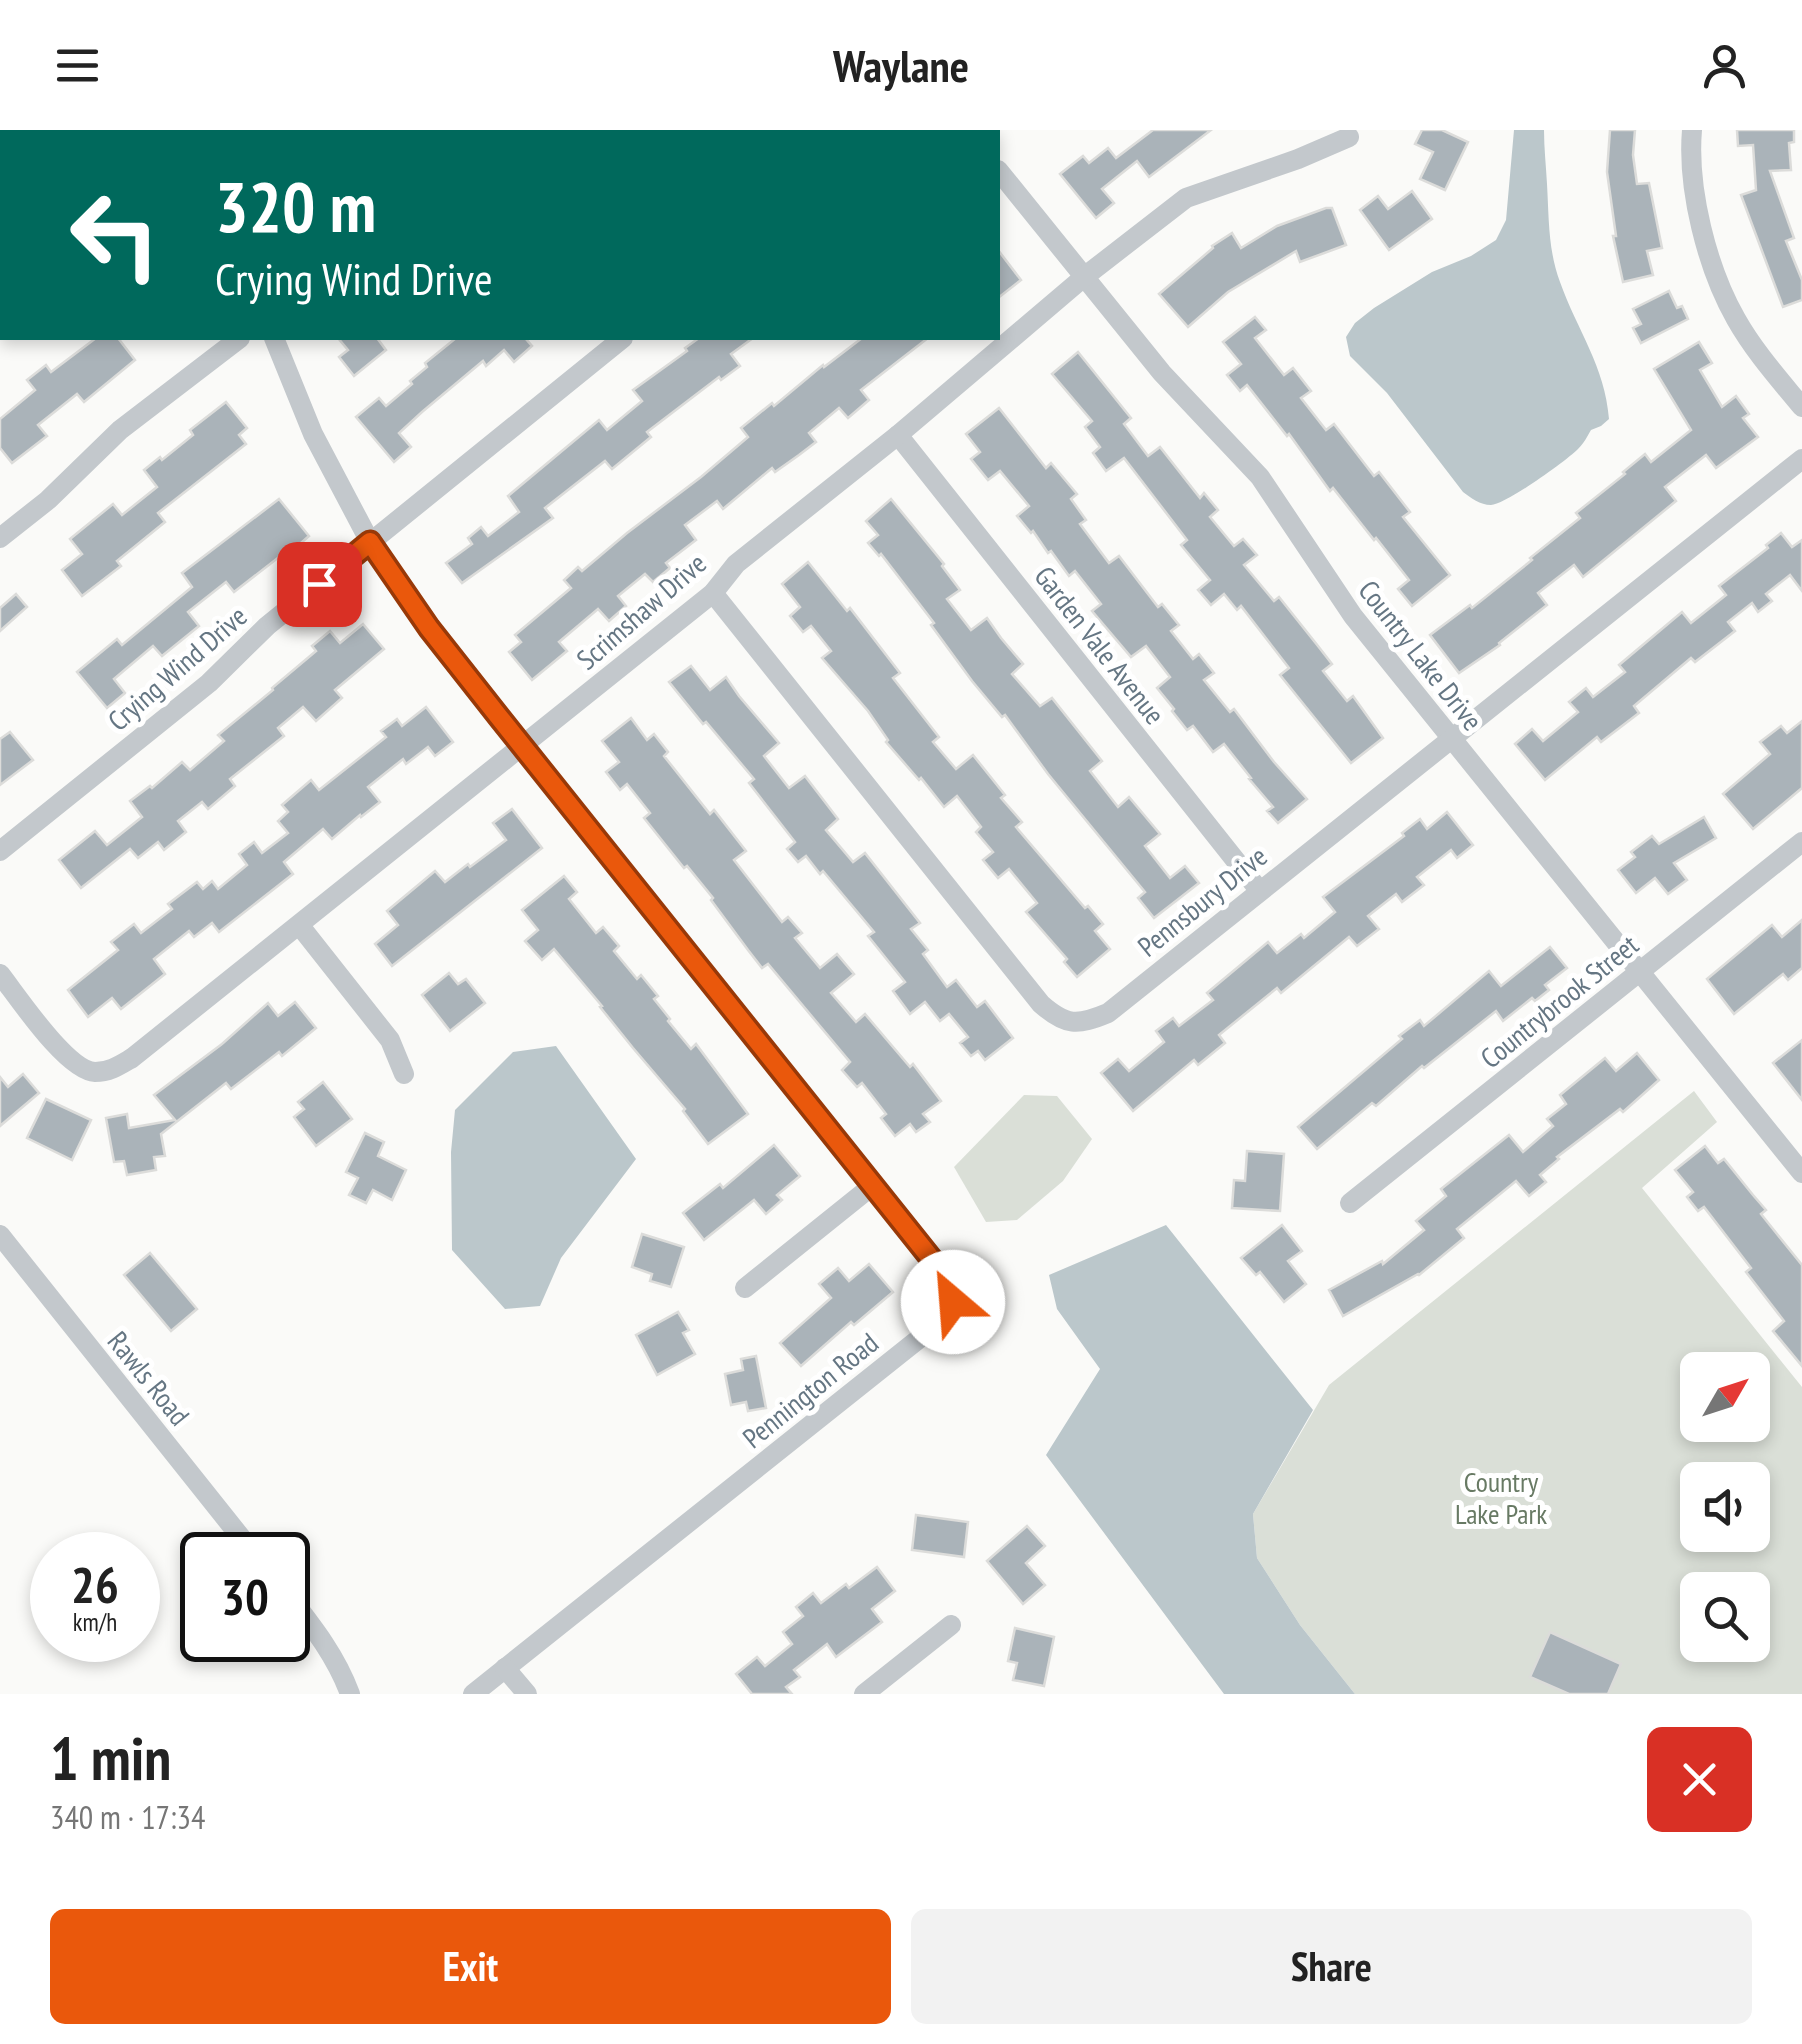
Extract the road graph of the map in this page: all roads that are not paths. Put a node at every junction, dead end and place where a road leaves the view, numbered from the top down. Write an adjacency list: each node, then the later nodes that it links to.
1 (1692, 130): 8 (street)
2 (1349, 137): 4 (street, Scrimshaw Drive)
3 (1000, 172): 4 (street, Country Lake Drive)
4 (1084, 277): 9 (street, Scrimshaw Drive); 14 (street, Country Lake Drive)
5 (237, 340): 11 (street)
6 (275, 340): 12 (street, Pennington Road)
7 (621, 340): 12 (street, Crying Wind Drive)
8 (1802, 407)
9 (898, 435): 13 (street, Scrimshaw Drive); 18 (street, Garden Vale Avenue)
10 (1802, 459): 14 (street, Pennsbury Drive)
11 (0, 538)
12 (370, 542): 15 (street, Pennington Road); 17 (street, Crying Wind Drive)
13 (713, 593): 15 (street, Scrimshaw Drive); 18 (street, Pennsbury Drive)
14 (1450, 738): 18 (street, Pennsbury Drive); 20 (street, Country Lake Drive)
15 (522, 746): 19 (street, Scrimshaw Drive); 24 (street, Pennington Road)
16 (1802, 842): 20 (street, Countrybrook Street)
17 (0, 851)
18 (1260, 890)
19 (300, 926): 21 (street, Scrimshaw Drive); 22 (street)
20 (1640, 971): 23 (street, Country Lake Drive); 25 (street, Countrybrook Street)
21 (0, 974)
22 (404, 1074)
23 (1798, 1162)
24 (872, 1186): 27 (street); 31 (street, Pennington Road)
25 (1350, 1203)
26 (0, 1236): 28 (street, Rawls Road)
27 (744, 1288)
28 (237, 1532)
29 (310, 1624): 32 (street)
30 (951, 1625): 35 (street)
31 (505, 1668): 33 (street, Pennington Road); 34 (street)
32 (350, 1694)
33 (473, 1694)
34 (526, 1694)
35 (864, 1694)

